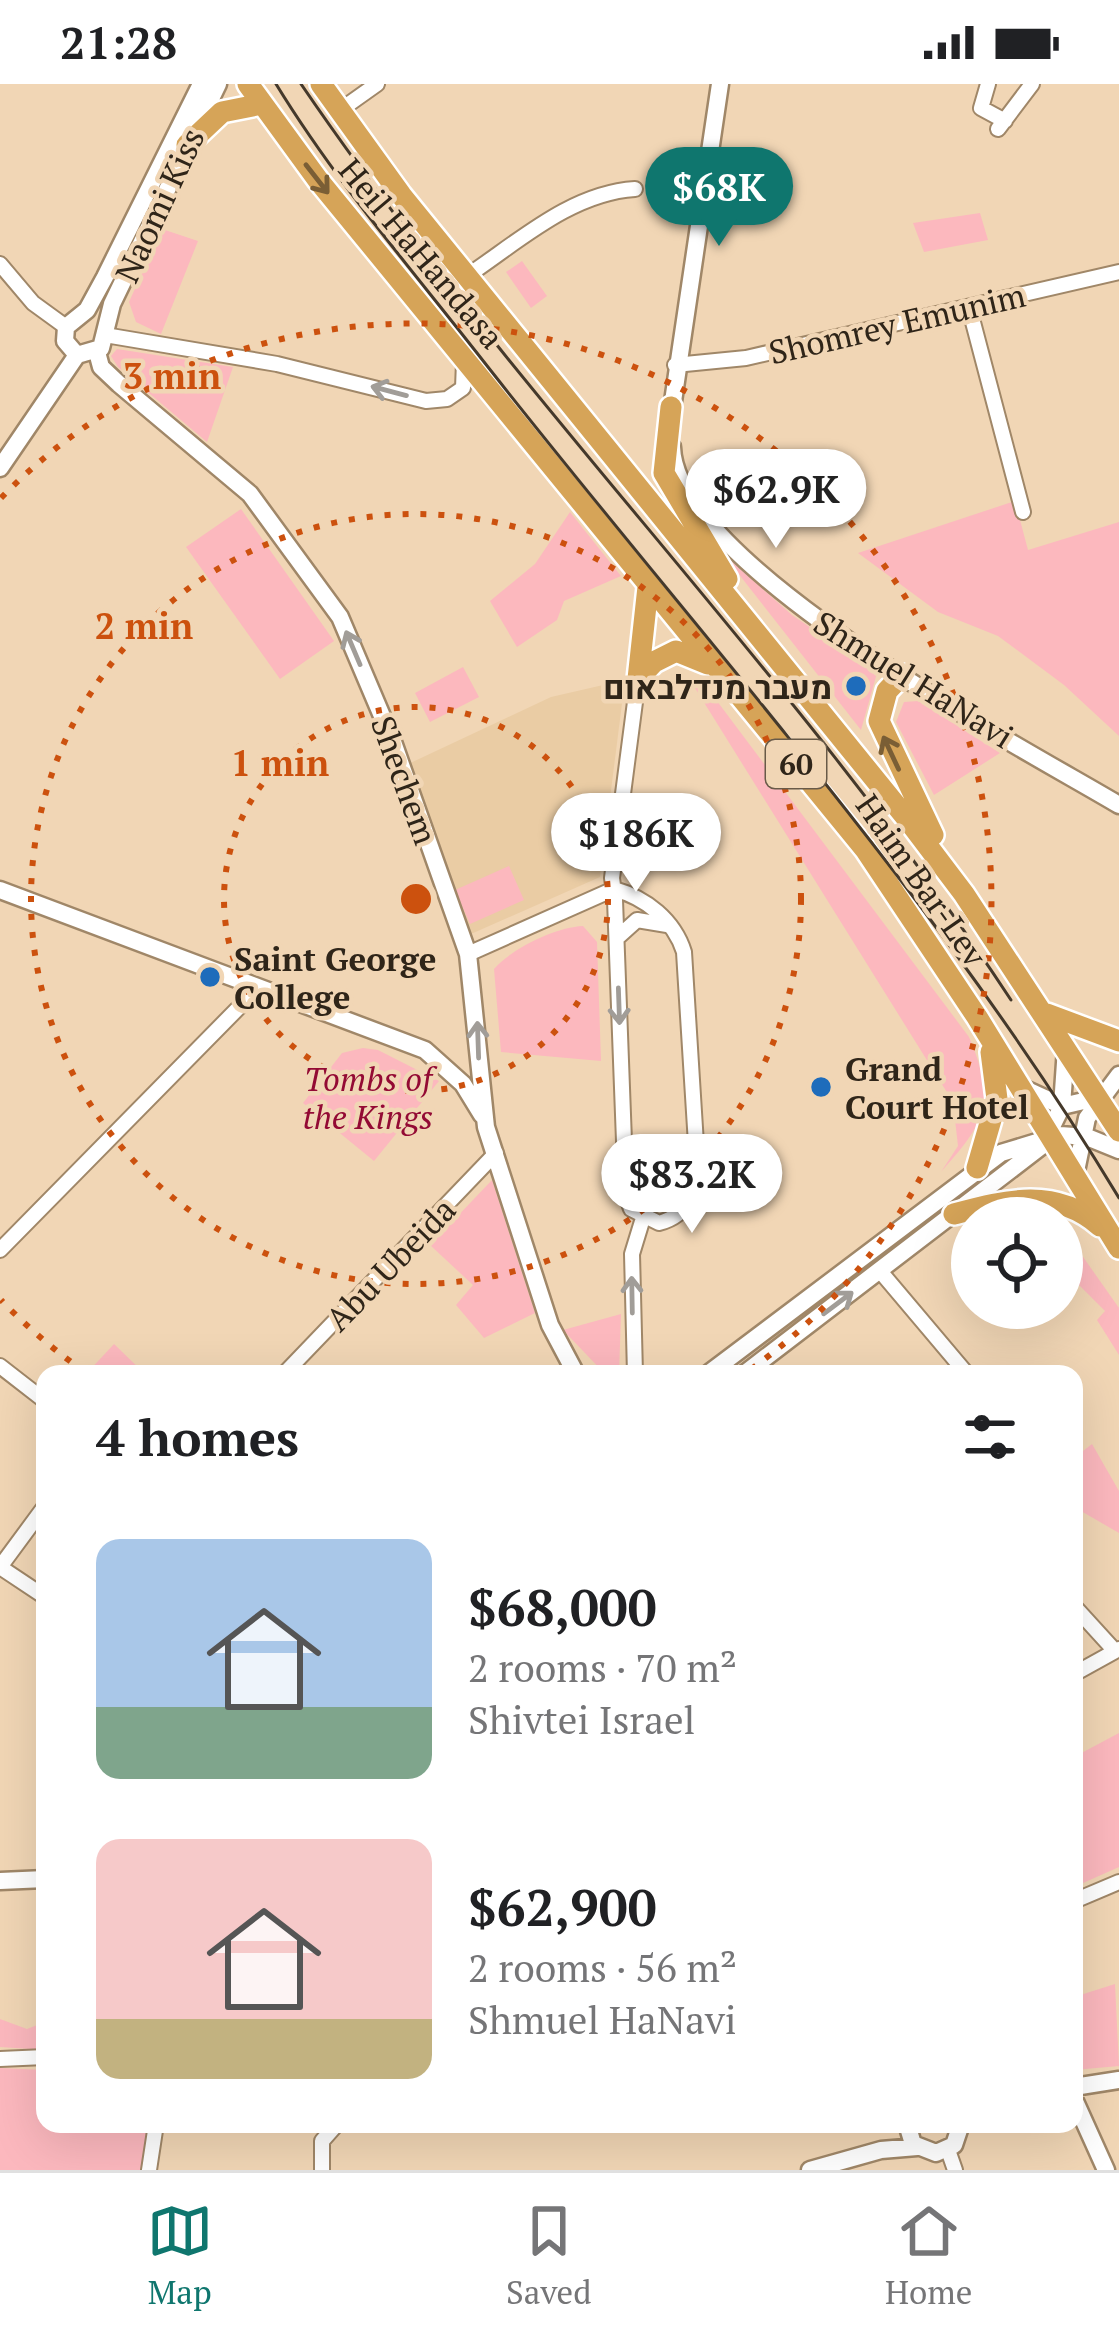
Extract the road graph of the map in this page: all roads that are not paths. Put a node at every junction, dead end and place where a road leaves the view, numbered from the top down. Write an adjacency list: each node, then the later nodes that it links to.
1 (201, 84): 17 (street, Naomi Kiss)
2 (218, 84): 11 (street, Naomi Kiss)
3 (248, 84): 9 (highway, Heil HaHandasa / 60)
4 (321, 84): 10 (highway, Heil HaHandasa / 60)
5 (377, 84): 10 (street)
6 (720, 84): 21 (street, Shmuel HaNavi)
7 (988, 84): 8 (street)
8 (1032, 84)
9 (262, 104): 11 (highway); 19 (highway, Heil HaHandasa / 60, one-way to 19)
10 (339, 111): 15 (highway, Heil HaHandasa / 60)
11 (187, 145): 18 (street, Naomi Kiss)
12 (635, 190): 15 (street)
13 (0, 264): 17 (street)
14 (1119, 272): 16 (street, Shomrey Emunim)
15 (467, 276): 23 (highway, Heil HaHandasa / 60)
16 (970, 307): 21 (street, Shomrey Emunim); 26 (street)
17 (71, 322): 18 (street); 20 (street)
18 (102, 338): 19 (street, one-way to 18); 20 (street); 38 (street, Shechem, one-way to 18)
19 (462, 352): 24 (highway, Heil HaHandasa / 60)
20 (77, 355): 25 (street)
21 (675, 365): 22 (street, Shmuel HaNavi)
22 (670, 407): 28 (highway); 30 (street, Shmuel HaNavi)
23 (592, 431): 28 (highway, Haim Bar-Lev / 60)
24 (548, 462): 27 (highway, Haim Bar-Lev / 60)
25 (0, 468)
26 (1022, 512)
27 (648, 587): 29 (highway, Haim Bar-Lev / 60); 31 (highway)
28 (783, 666): 35 (highway, Haim Bar-Lev / 60)
29 (715, 668): 31 (highway); 41 (highway, Haim Bar-Lev / 60)
30 (902, 675): 32 (street, Shmuel HaNavi); 35 (highway, one-way to 30)
31 (638, 679): 33 (street)
32 (1119, 806)
33 (614, 889): 36 (street); 37 (street); 38 (street)
34 (0, 890): 39 (street)
35 (964, 894): 40 (highway, Haim Bar-Lev / 60)
36 (672, 927): 37 (street); 60 (street)
37 (616, 938): 60 (street, one-way to 60)
38 (469, 954): 49 (street, Shechem, one-way to 38)
39 (256, 990): 49 (street); 62 (street)
40 (1044, 1013): 42 (highway); 43 (highway, Haim Bar-Lev / 60)
41 (988, 1034): 45 (highway, Haim Bar-Lev / 60); 55 (highway)
42 (1119, 1041)
43 (1066, 1046): 47 (highway, Haim Bar-Lev / 60); 48 (street)
44 (1119, 1075): 47 (street)
45 (1019, 1085): 48 (street); 51 (highway, Haim Bar-Lev / 60)
46 (1119, 1086): 47 (street)
47 (1099, 1099): 48 (street); 50 (highway, Haim Bar-Lev / 60); 52 (street)
48 (1062, 1106): 51 (street)
49 (486, 1127): 54 (street, Shechem)
50 (1119, 1131)
51 (1050, 1136): 52 (street); 55 (street); 56 (highway, Haim Bar-Lev / 60); 57 (street)
52 (1081, 1136): 53 (street); 56 (street)
53 (1119, 1150)
54 (496, 1153): 64 (street, Abu Ubeida); 65 (street, Shechem)
55 (976, 1168): 67 (street)
56 (1075, 1177): 61 (highway, Haim Bar-Lev / 60)
57 (975, 1197)
58 (1083, 1214): 61 (highway)
59 (951, 1216): 63 (street)
60 (643, 1218): 66 (street, one-way to 60)
61 (1115, 1242)
62 (0, 1250)
63 (880, 1271): 68 (street, one-way to 63); 69 (street)
64 (293, 1365)
65 (572, 1365)
66 (634, 1365)
67 (720, 1365)
68 (756, 1365)
69 (960, 1365)
70 (0, 1366): 71 (street)
71 (36, 1394)
72 (36, 1518): 73 (street)
73 (0, 1567): 74 (street)
74 (36, 1591)
75 (1083, 1615): 76 (street)
76 (1117, 1650): 77 (street)
77 (1083, 1669)
78 (36, 1879): 79 (street)
79 (0, 1881)
80 (1119, 1882): 81 (street)
81 (1083, 1897)
82 (36, 2057): 83 (street)
83 (0, 2059)
84 (1119, 2080): 85 (street)
85 (1083, 2086)
86 (1083, 2119): 99 (street)
87 (155, 2133): 95 (street)
88 (329, 2133): 96 (street)
89 (897, 2133): 94 (street)
90 (910, 2133): 92 (street)
91 (960, 2133): 93 (street)
92 (917, 2147): 93 (street); 94 (street)
93 (948, 2150): 98 (street)
94 (868, 2154): 97 (street)
95 (149, 2170)
96 (322, 2170)
97 (811, 2170)
98 (956, 2170)
99 (1106, 2170)

